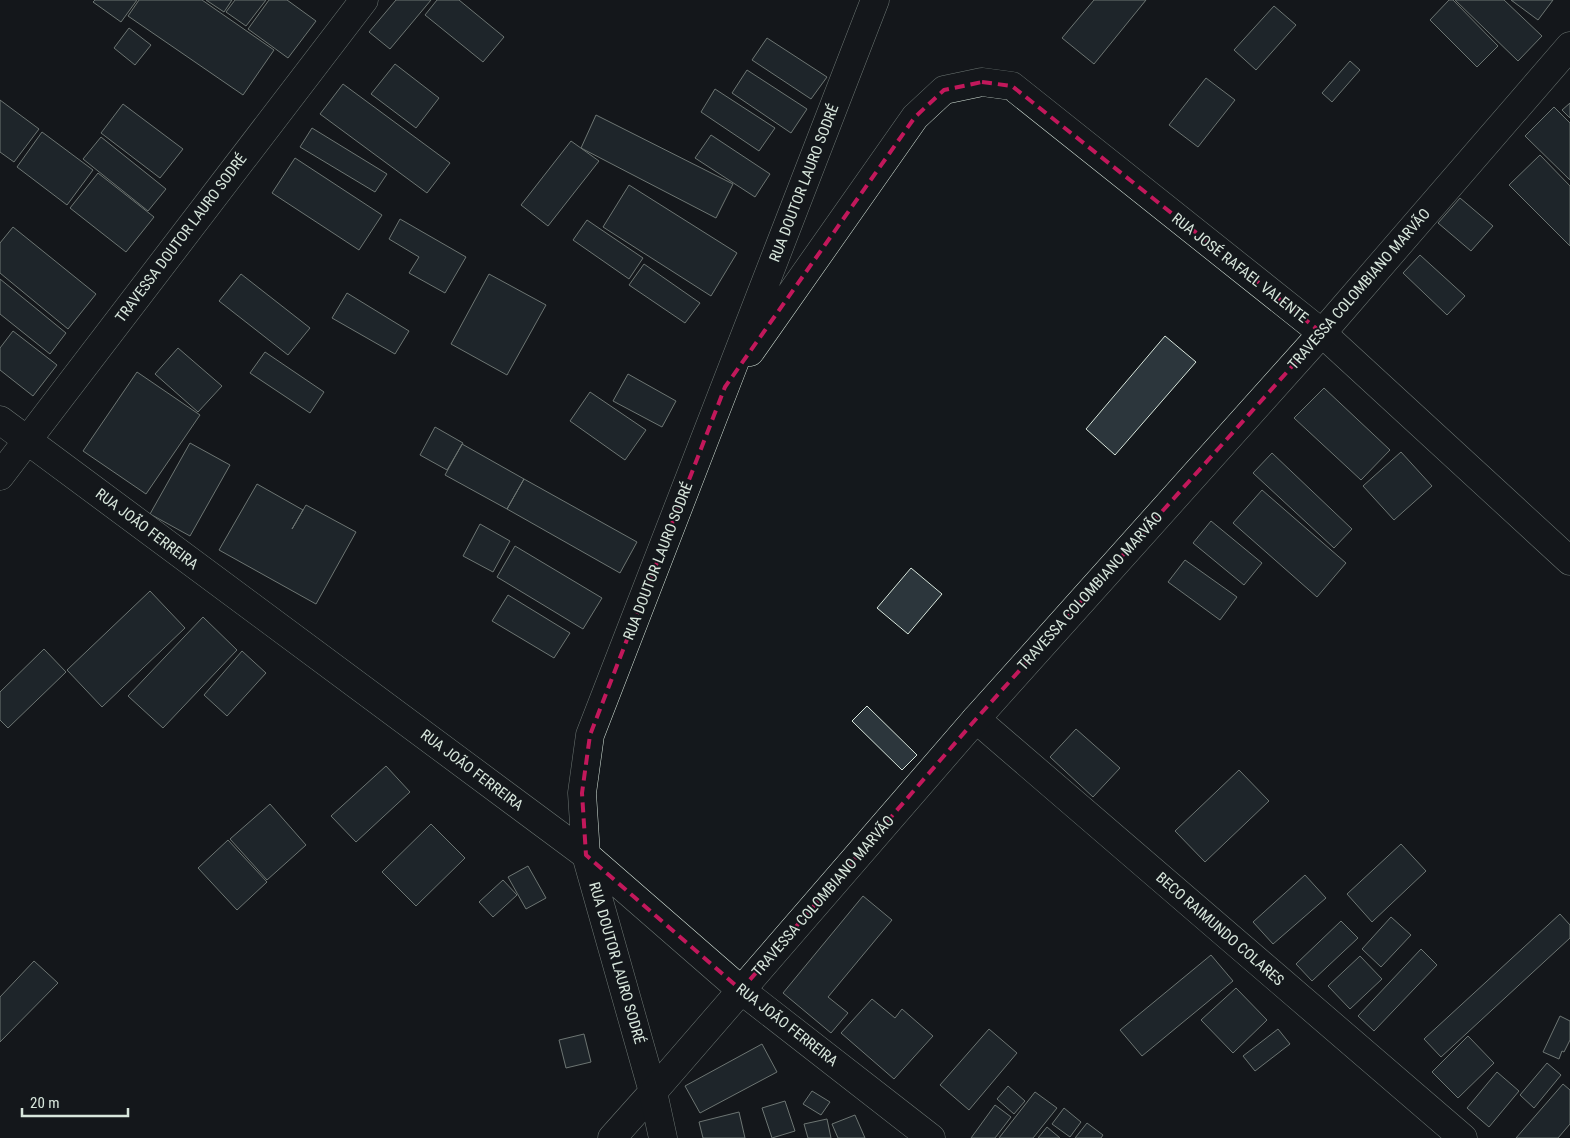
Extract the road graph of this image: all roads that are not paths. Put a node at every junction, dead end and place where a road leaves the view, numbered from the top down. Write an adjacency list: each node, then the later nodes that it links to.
1 (364, 0): 7 (street, TRAVESSA DOUTOR LAURO SODRÉ)
2 (875, 0): 5 (street, RUA DOUTOR LAURO SODRÉ)
3 (1570, 46): 4 (street, TRAVESSA COLOMBIANO MARVÃO)
4 (1322, 333): 5 (street, RUA JOSÉ RAFAEL VALENTE); 9 (street, RUA JOSÉ RAFAEL VALENTE); 10 (street, TRAVESSA COLOMBIANO MARVÃO)
5 (725, 387): 11 (street, RUA DOUTOR LAURO SODRÉ)
6 (0, 420): 7 (street, RUA JOÃO FERREIRA)
7 (27, 440): 8 (street, TRAVESSA DOUTOR LAURO SODRÉ); 11 (street, RUA JOÃO FERREIRA)
8 (0, 476)
9 (1570, 561)
10 (976, 719): 12 (street, TRAVESSA COLOMBIANO MARVÃO); 17 (street, BECO RAIMUNDO COLARES)
11 (586, 855): 12 (street, RUA JOÃO FERREIRA); 13 (street, RUA DOUTOR LAURO SODRÉ)
12 (741, 990): 13 (street, TRAVESSA COLOMBIANO MARVÃO); 16 (street, RUA JOÃO FERREIRA)
13 (653, 1092): 14 (street, TRAVESSA COLOMBIANO MARVÃO); 15 (street, RUA DOUTOR LAURO SODRÉ)
14 (612, 1138)
15 (663, 1138)
16 (931, 1138)
17 (1464, 1138)

